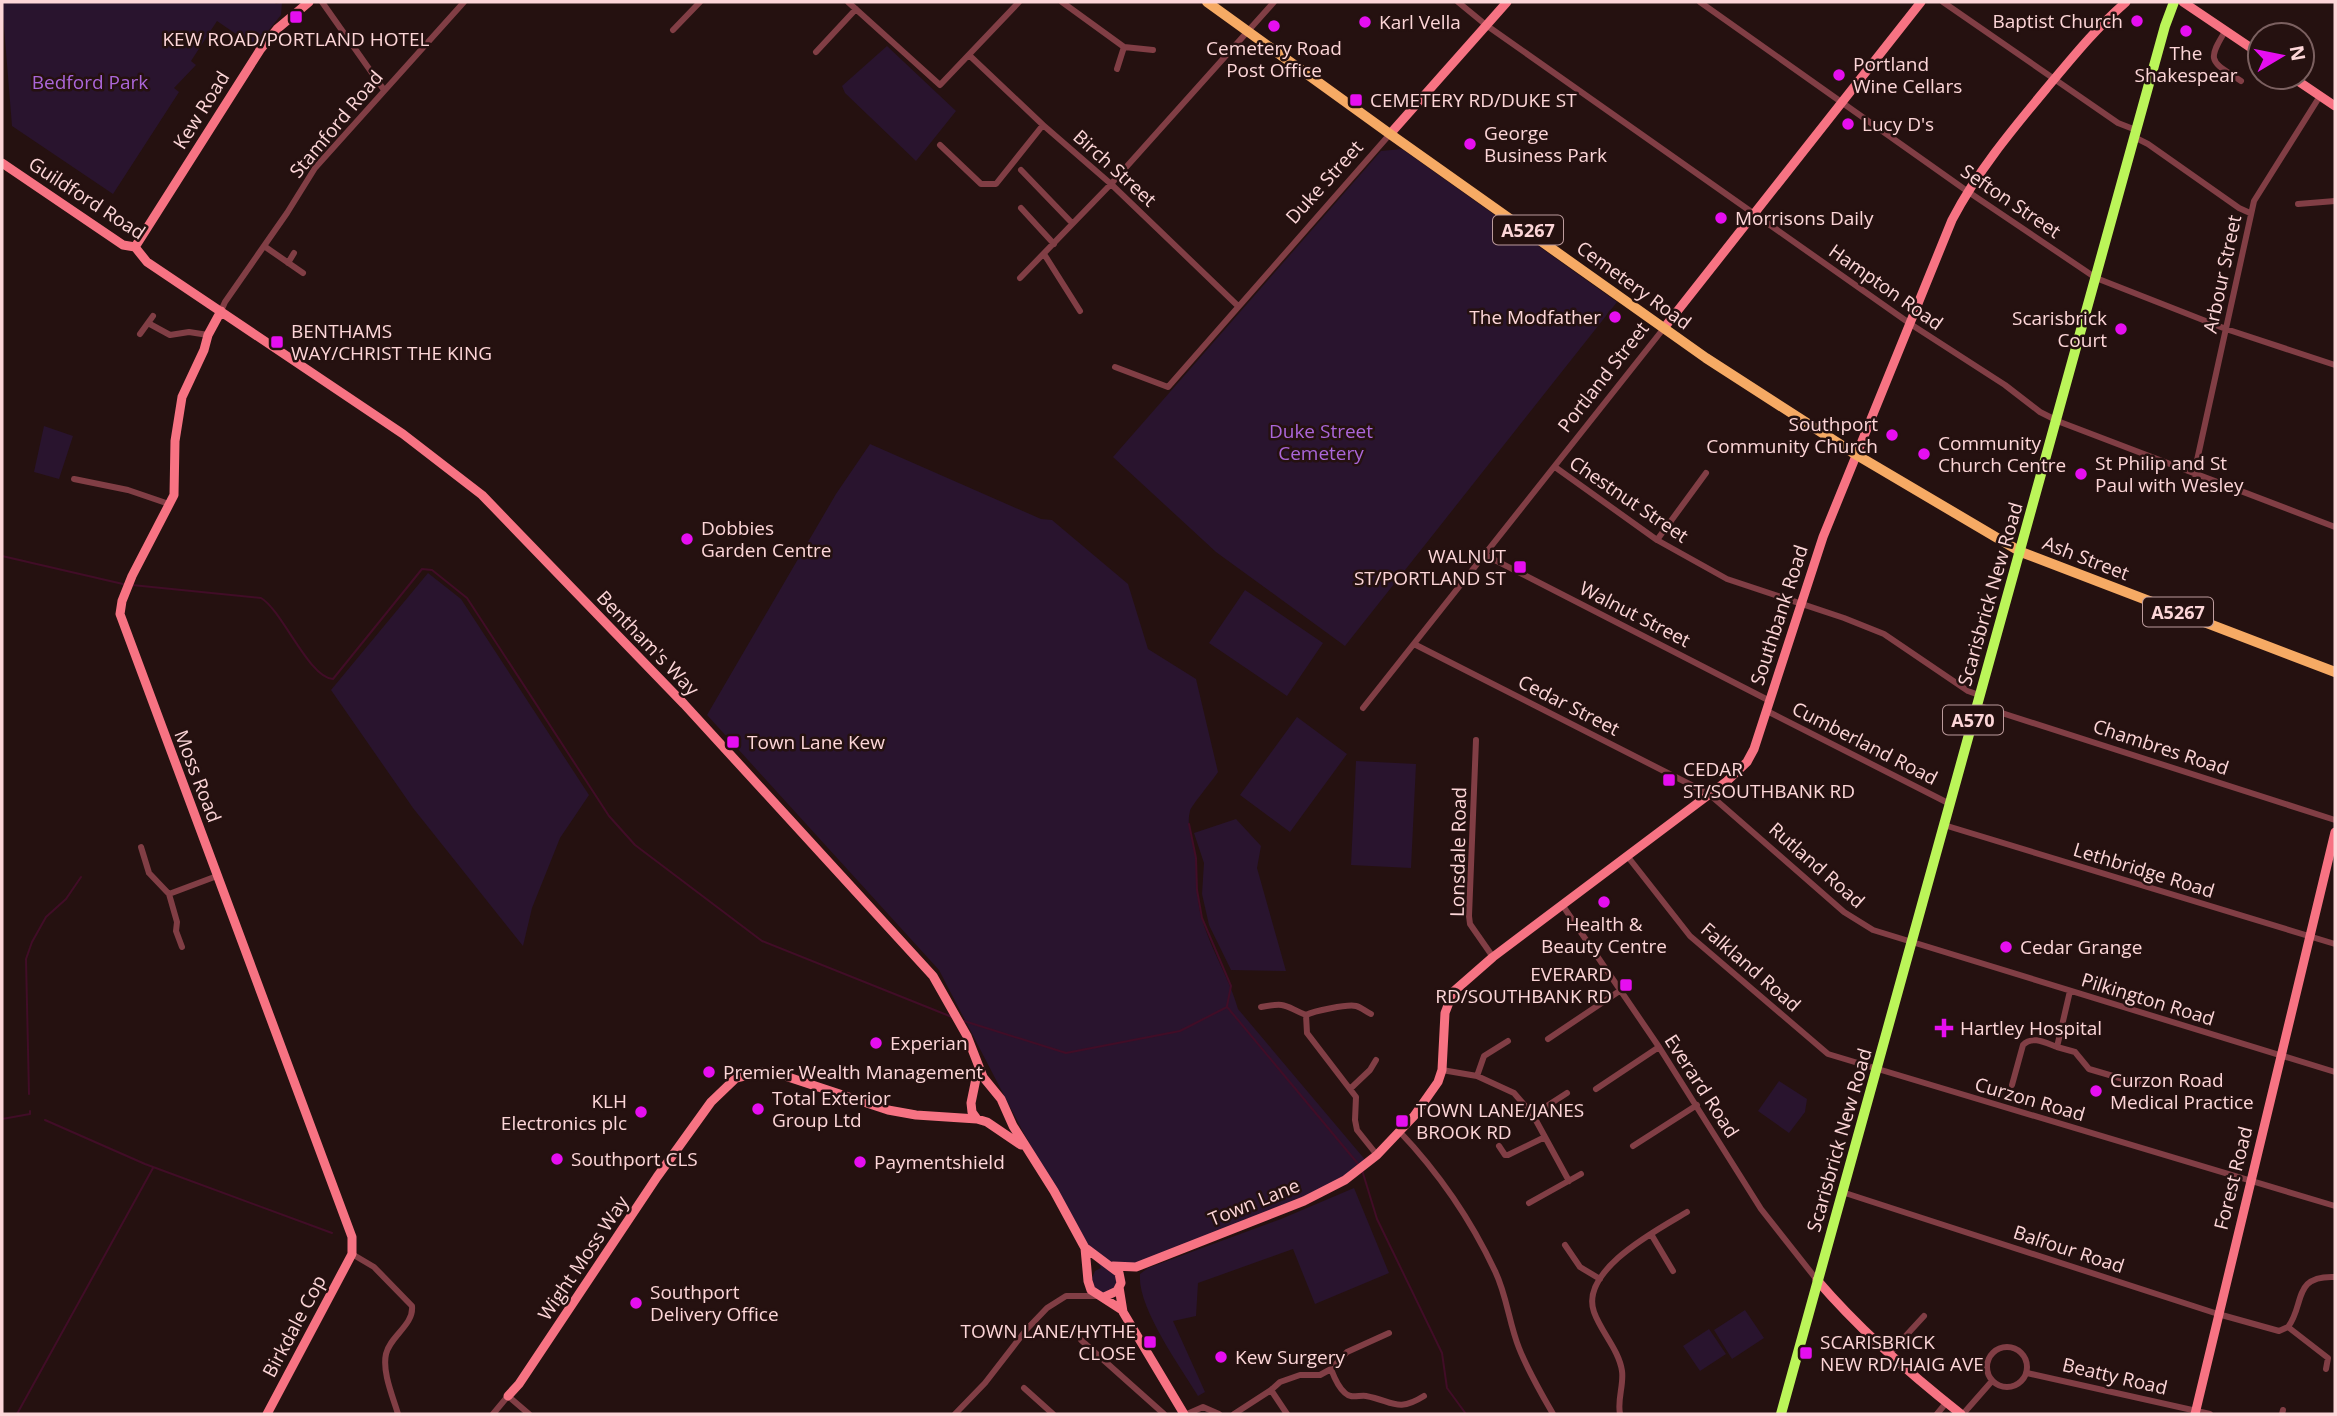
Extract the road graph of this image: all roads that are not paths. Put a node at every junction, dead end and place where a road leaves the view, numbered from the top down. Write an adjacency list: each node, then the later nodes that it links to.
1 (309, 2): 58 (street, Kew Road)
2 (322, 2): 37 (street)
3 (464, 2): 37 (street, Stamford Road)
4 (686, 2): 21 (street)
5 (700, 2): 21 (street)
6 (848, 2): 22 (street)
7 (1019, 2): 33 (street)
8 (1062, 2): 30 (street)
9 (1207, 2): 28 (main road, Cemetery Road / A5267)
10 (1274, 2): 28 (street)
11 (1458, 2): 24 (street, Hampton Road)
12 (1507, 2): 24 (street, Duke Street)
13 (1700, 2): 40 (street, Sefton Street)
14 (1921, 2): 40 (street, Portland Street)
15 (1943, 2): 35 (street)
16 (2126, 2): 35 (street, Southbank Road)
17 (2164, 2): 25 (highway, Scarisbrick New Road / A570)
18 (2174, 2): 25 (highway, Scarisbrick New Road / A570)
19 (2183, 2): 23 (street)
20 (2192, 2): 23 (street)
21 (693, 9): 26 (street)
22 (856, 9): 32 (street); 33 (street)
23 (2201, 13): 27 (street)
24 (1486, 25): 43 (street, Duke Street); 54 (street, Hampton Road)
25 (2165, 26): 44 (highway, Scarisbrick New Road / A570)
26 (674, 30)
27 (2226, 30): 29 (street); 36 (street)
28 (1248, 32): 43 (main road, Cemetery Road / A5267); 48 (street)
29 (2246, 44)
30 (1124, 47): 31 (street); 34 (street)
31 (1153, 50)
32 (816, 52)
33 (969, 55): 42 (street, Birch Street)
34 (1117, 69)
35 (2055, 79): 44 (street); 49 (street, Southbank Road)
36 (2241, 81)
37 (384, 90): 57 (street, Stamford Road)
38 (2313, 91): 39 (street)
39 (2320, 96): 41 (street); 53 (street, Arbour Street)
40 (1844, 102): 49 (street, Sefton Street); 54 (street, Portland Street)
41 (2335, 106)
42 (1043, 125): 45 (street); 48 (street, Birch Street)
43 (1390, 134): 65 (street, Duke Street); 71 (main road, Cemetery Road / A5267)
44 (2135, 134): 53 (street); 64 (highway, Scarisbrick New Road / A570)
45 (940, 145)
46 (2, 163): 58 (street, Guildford Road)
47 (1021, 170): 55 (street)
48 (1111, 184): 55 (street); 65 (street, Birch Street)
49 (1967, 191): 64 (street, Sefton Street); 69 (street, Southbank Road)
50 (2335, 201): 51 (street)
51 (2298, 204)
52 (1021, 208): 56 (street)
53 (2250, 213): 72 (street, Arbour Street)
54 (1754, 214): 69 (street, Hampton Road); 71 (street, Portland Street)
55 (1072, 223): 56 (street)
56 (1054, 244): 60 (street)
57 (264, 246): 61 (street); 66 (street, Stamford Road)
58 (135, 247): 66 (street, Guildford Road)
59 (294, 253): 61 (street)
60 (1044, 254): 63 (street); 67 (street)
61 (288, 263): 62 (street)
62 (303, 273)
63 (1020, 278)
64 (2096, 278): 72 (street, Sefton Street); 77 (highway, Scarisbrick New Road / A570)
65 (1238, 306): 76 (street, Duke Street)
66 (221, 311): 74 (street, Moss Road); 121 (street, Bentham's Way)
67 (1080, 311)
68 (153, 316): 70 (street)
69 (1909, 322): 77 (street, Hampton Road); 78 (street, Southbank Road)
70 (148, 323): 73 (street); 74 (street)
71 (1664, 328): 78 (main road, Cemetery Road / A5267); 79 (street, Portland Street)
72 (2226, 329): 75 (street, Sefton Street); 81 (street, Arbour Street)
73 (140, 334)
74 (208, 335): 83 (street, Moss Road)
75 (2335, 365)
76 (1115, 367)
77 (2056, 420): 81 (street, Hampton Road); 86 (highway, Scarisbrick New Road / A570)
78 (1855, 454): 86 (main road, Cemetery Road / A5267); 88 (street, Southbank Road)
79 (1555, 467): 85 (street, Chestnut Street); 87 (street, Portland Street)
80 (1706, 472): 85 (street)
81 (2194, 474): 84 (street, Hampton Road)
82 (74, 479): 83 (street)
83 (169, 504): 102 (street, Moss Road)
84 (2335, 527)
85 (1657, 540): 88 (street, Chestnut Street)
86 (2021, 552): 90 (main road, Ash Street / A5267); 91 (highway, Scarisbrick New Road / A570)
87 (1485, 555): 89 (street, Portland Street); 92 (street, Walnut Street)
88 (1802, 605): 91 (street, Chestnut Street); 92 (street, Southbank Road)
89 (1414, 644): 93 (street, Portland Street); 95 (street, Cedar Street)
90 (2335, 671)
91 (1978, 700): 96 (highway, Scarisbrick New Road / A570); 97 (street, Chambres Road)
92 (1768, 706): 95 (street, Southbank Road); 96 (street, Cumberland Road)
93 (1363, 708)
94 (1476, 740): 109 (street, Lonsdale Road)
95 (1709, 794): 101 (street, Southbank Road); 106 (street, Rutland Road)
96 (1950, 804): 98 (highway, Scarisbrick New Road / A570)
97 (2335, 820)
98 (1944, 825): 105 (street, Lethbridge Road); 106 (highway, Scarisbrick New Road / A570)
99 (2335, 832): 105 (street, Forest Road)
100 (141, 847): 103 (street)
101 (1629, 857): 104 (street, Southbank Road); 123 (street, Falkland Road)
102 (217, 876): 103 (street); 154 (street, Moss Road)
103 (169, 894): 108 (street)
104 (1563, 906): 109 (street, Southbank Road); 110 (street, Everard Road)
105 (2310, 937): 107 (street, Lethbridge Road); 119 (street, Forest Road)
106 (1912, 942): 111 (street, Pilkington Road); 123 (highway, Scarisbrick New Road / A570)
107 (2335, 944)
108 (182, 947)
109 (1493, 957): 122 (street, Southbank Road)
110 (1621, 990): 115 (street); 118 (street, Everard Road)
111 (2070, 991): 117 (street); 119 (street, Pilkington Road)
112 (1261, 1007): 114 (street)
113 (1371, 1014): 114 (street)
114 (1306, 1015): 128 (street)
115 (1548, 1039)
116 (1508, 1041): 125 (street)
117 (2057, 1046): 126 (street); 127 (street)
118 (1659, 1047): 129 (street); 134 (street, Everard Road)
119 (2281, 1055): 124 (street, Pilkington Road); 146 (street, Forest Road)
120 (1376, 1060): 128 (street)
121 (978, 1068): 130 (street, Bentham's Way); 132 (street, Bentham's Way)
122 (1442, 1070): 125 (street); 138 (street, Southbank Road)
123 (1876, 1070): 146 (street, Curzon Road); 147 (highway, Scarisbrick New Road / A570)
124 (2335, 1072)
125 (1477, 1076): 135 (street)
126 (2140, 1084)
127 (2012, 1085)
128 (1350, 1089): 142 (street)
129 (1596, 1089)
130 (993, 1091): 132 (street); 133 (street)
131 (1567, 1093): 135 (street)
132 (972, 1099): 136 (street); 137 (street)
133 (1002, 1104): 137 (street); 143 (street)
134 (1697, 1105): 141 (street); 161 (street, Everard Road)
135 (1533, 1115): 139 (street)
136 (944, 1117): 137 (street, Wight Moss Way); 178 (street, Wight Moss Way)
137 (982, 1120): 143 (street)
138 (1399, 1131): 142 (street, Southbank Road); 195 (street)
139 (1544, 1138): 140 (street); 145 (street)
140 (1499, 1146)
141 (1633, 1146)
142 (1377, 1155): 156 (street, Town Lane)
143 (1032, 1156): 153 (street)
144 (1581, 1174): 145 (street)
145 (1569, 1181): 148 (street)
146 (2251, 1182): 149 (street, Curzon Road); 166 (street, Forest Road)
147 (1842, 1192): 161 (highway, Scarisbrick New Road / A570); 166 (street, Balfour Road)
148 (1529, 1203)
149 (2335, 1206)
150 (1687, 1212): 151 (street)
151 (1651, 1234): 157 (street); 160 (street)
152 (1565, 1245): 160 (street)
153 (1085, 1248): 155 (street); 159 (street)
154 (352, 1254): 184 (street, Birkdale Cop); 185 (street)
155 (1110, 1266): 156 (street, Town Lane); 159 (street); 162 (street)
156 (1136, 1267): 162 (street, Town Lane)
157 (1673, 1271)
158 (2335, 1277): 168 (street)
159 (1089, 1279): 163 (street); 164 (street)
160 (1600, 1279): 196 (street)
161 (1817, 1280): 171 (street); 197 (highway, Scarisbrick New Road / A570)
162 (1120, 1287): 164 (street); 165 (street)
163 (1074, 1295): 164 (street); 188 (street)
164 (1102, 1296): 165 (street)
165 (1122, 1310): 191 (street)
166 (2218, 1314): 168 (street, Balfour Road); 183 (street, Forest Road)
167 (1924, 1315): 171 (street)
168 (2288, 1327): 172 (street)
169 (1389, 1333): 173 (street)
170 (1082, 1340): 190 (street)
171 (1890, 1353): 181 (street)
172 (2326, 1368)
173 (1331, 1369): 177 (street); 180 (street)
174 (2027, 1373): 175 (street); 175 (street); 183 (street, Beatty Road)
175 (1992, 1381): 199 (street)
176 (1024, 1388): 189 (street)
177 (1271, 1390): 193 (street); 194 (street)
178 (508, 1395): 186 (street); 187 (street)
179 (1424, 1396): 180 (street)
180 (1380, 1402): 182 (street)
181 (1946, 1403): 198 (street); 199 (street)
182 (1377, 1411)
183 (2195, 1413): 200 (street)
184 (267, 1414)
185 (398, 1414)
186 (493, 1414)
187 (528, 1414)
188 (955, 1414)
189 (1053, 1414)
190 (1164, 1414)
191 (1186, 1414): 192 (street)
192 (1219, 1414)
193 (1234, 1414)
194 (1287, 1414)
195 (1553, 1414)
196 (1620, 1414)
197 (1782, 1414)
198 (1937, 1414)
199 (1962, 1414)
200 (2210, 1414)

